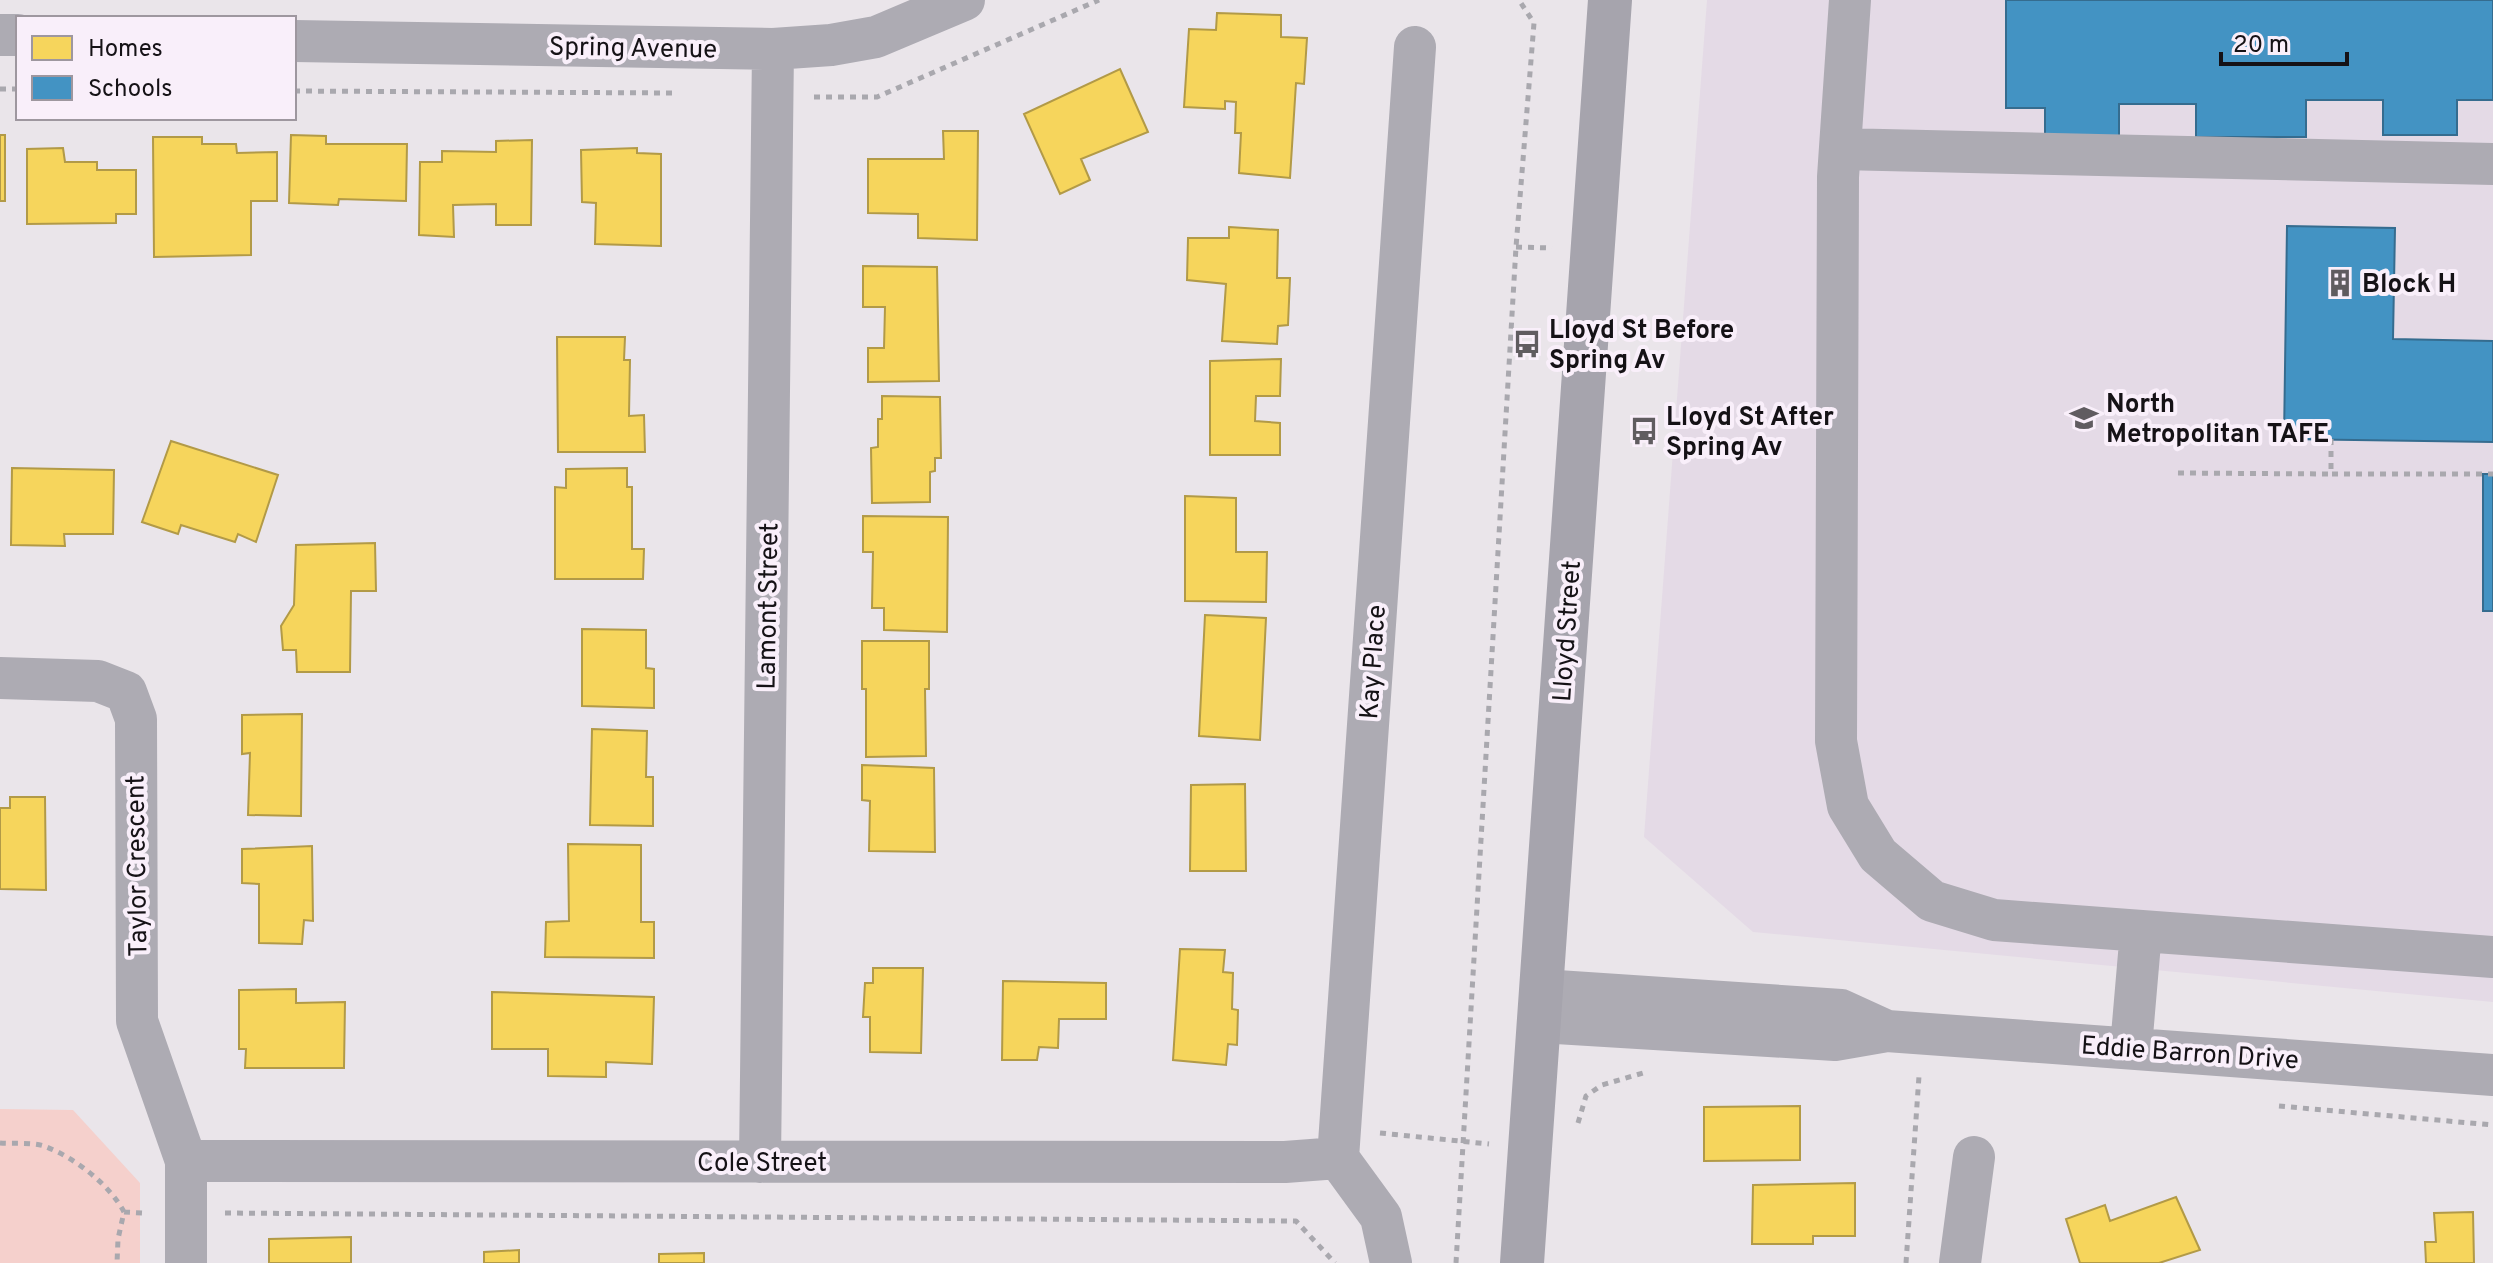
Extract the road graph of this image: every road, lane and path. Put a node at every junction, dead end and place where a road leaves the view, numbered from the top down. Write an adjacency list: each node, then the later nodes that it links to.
1 (964, 0): 8 (street, Spring Avenue)
2 (1099, 0): 11 (path)
3 (1519, 0): 30 (path)
4 (1610, 0): 21 (main road, Lloyd Street)
5 (1850, 0): 12 (street)
6 (296, 41): 8 (street, Spring Avenue)
7 (1415, 47): 34 (street, Kay Place)
8 (773, 49): 36 (street, Lamont Street)
9 (296, 91): 10 (path)
10 (682, 93)
11 (813, 97)
12 (1840, 149): 13 (street); 19 (street)
13 (2493, 164)
14 (2331, 439): 16 (path)
15 (2178, 473): 16 (path)
16 (2331, 474): 17 (path)
17 (2493, 474)
18 (0, 678): 35 (street, Taylor Crescent)
19 (2141, 931): 20 (street); 22 (street)
20 (2493, 957)
21 (1541, 1006): 22 (street, Eddie Barron Drive); 43 (main road, Lloyd Street)
22 (2131, 1047): 25 (street, Eddie Barron Drive)
23 (1650, 1072): 28 (path)
24 (1920, 1072): 44 (path)
25 (2493, 1075)
26 (2270, 1105): 27 (path)
27 (2493, 1125)
28 (1577, 1128)
29 (1379, 1133): 30 (path)
30 (1463, 1142): 32 (path); 42 (path)
31 (0, 1143): 38 (path)
32 (1489, 1144)
33 (1974, 1157): 45 (street)
34 (1338, 1158): 36 (street, Cole Street); 41 (street)
35 (186, 1161): 36 (street, Cole Street); 37 (street, Taylor Crescent)
36 (760, 1162)
37 (186, 1213): 39 (street, Taylor Crescent); 40 (path)
38 (117, 1263)
39 (186, 1263)
40 (1335, 1263)
41 (1391, 1263)
42 (1456, 1263)
43 (1522, 1263)
44 (1906, 1263)
45 (1960, 1263)

